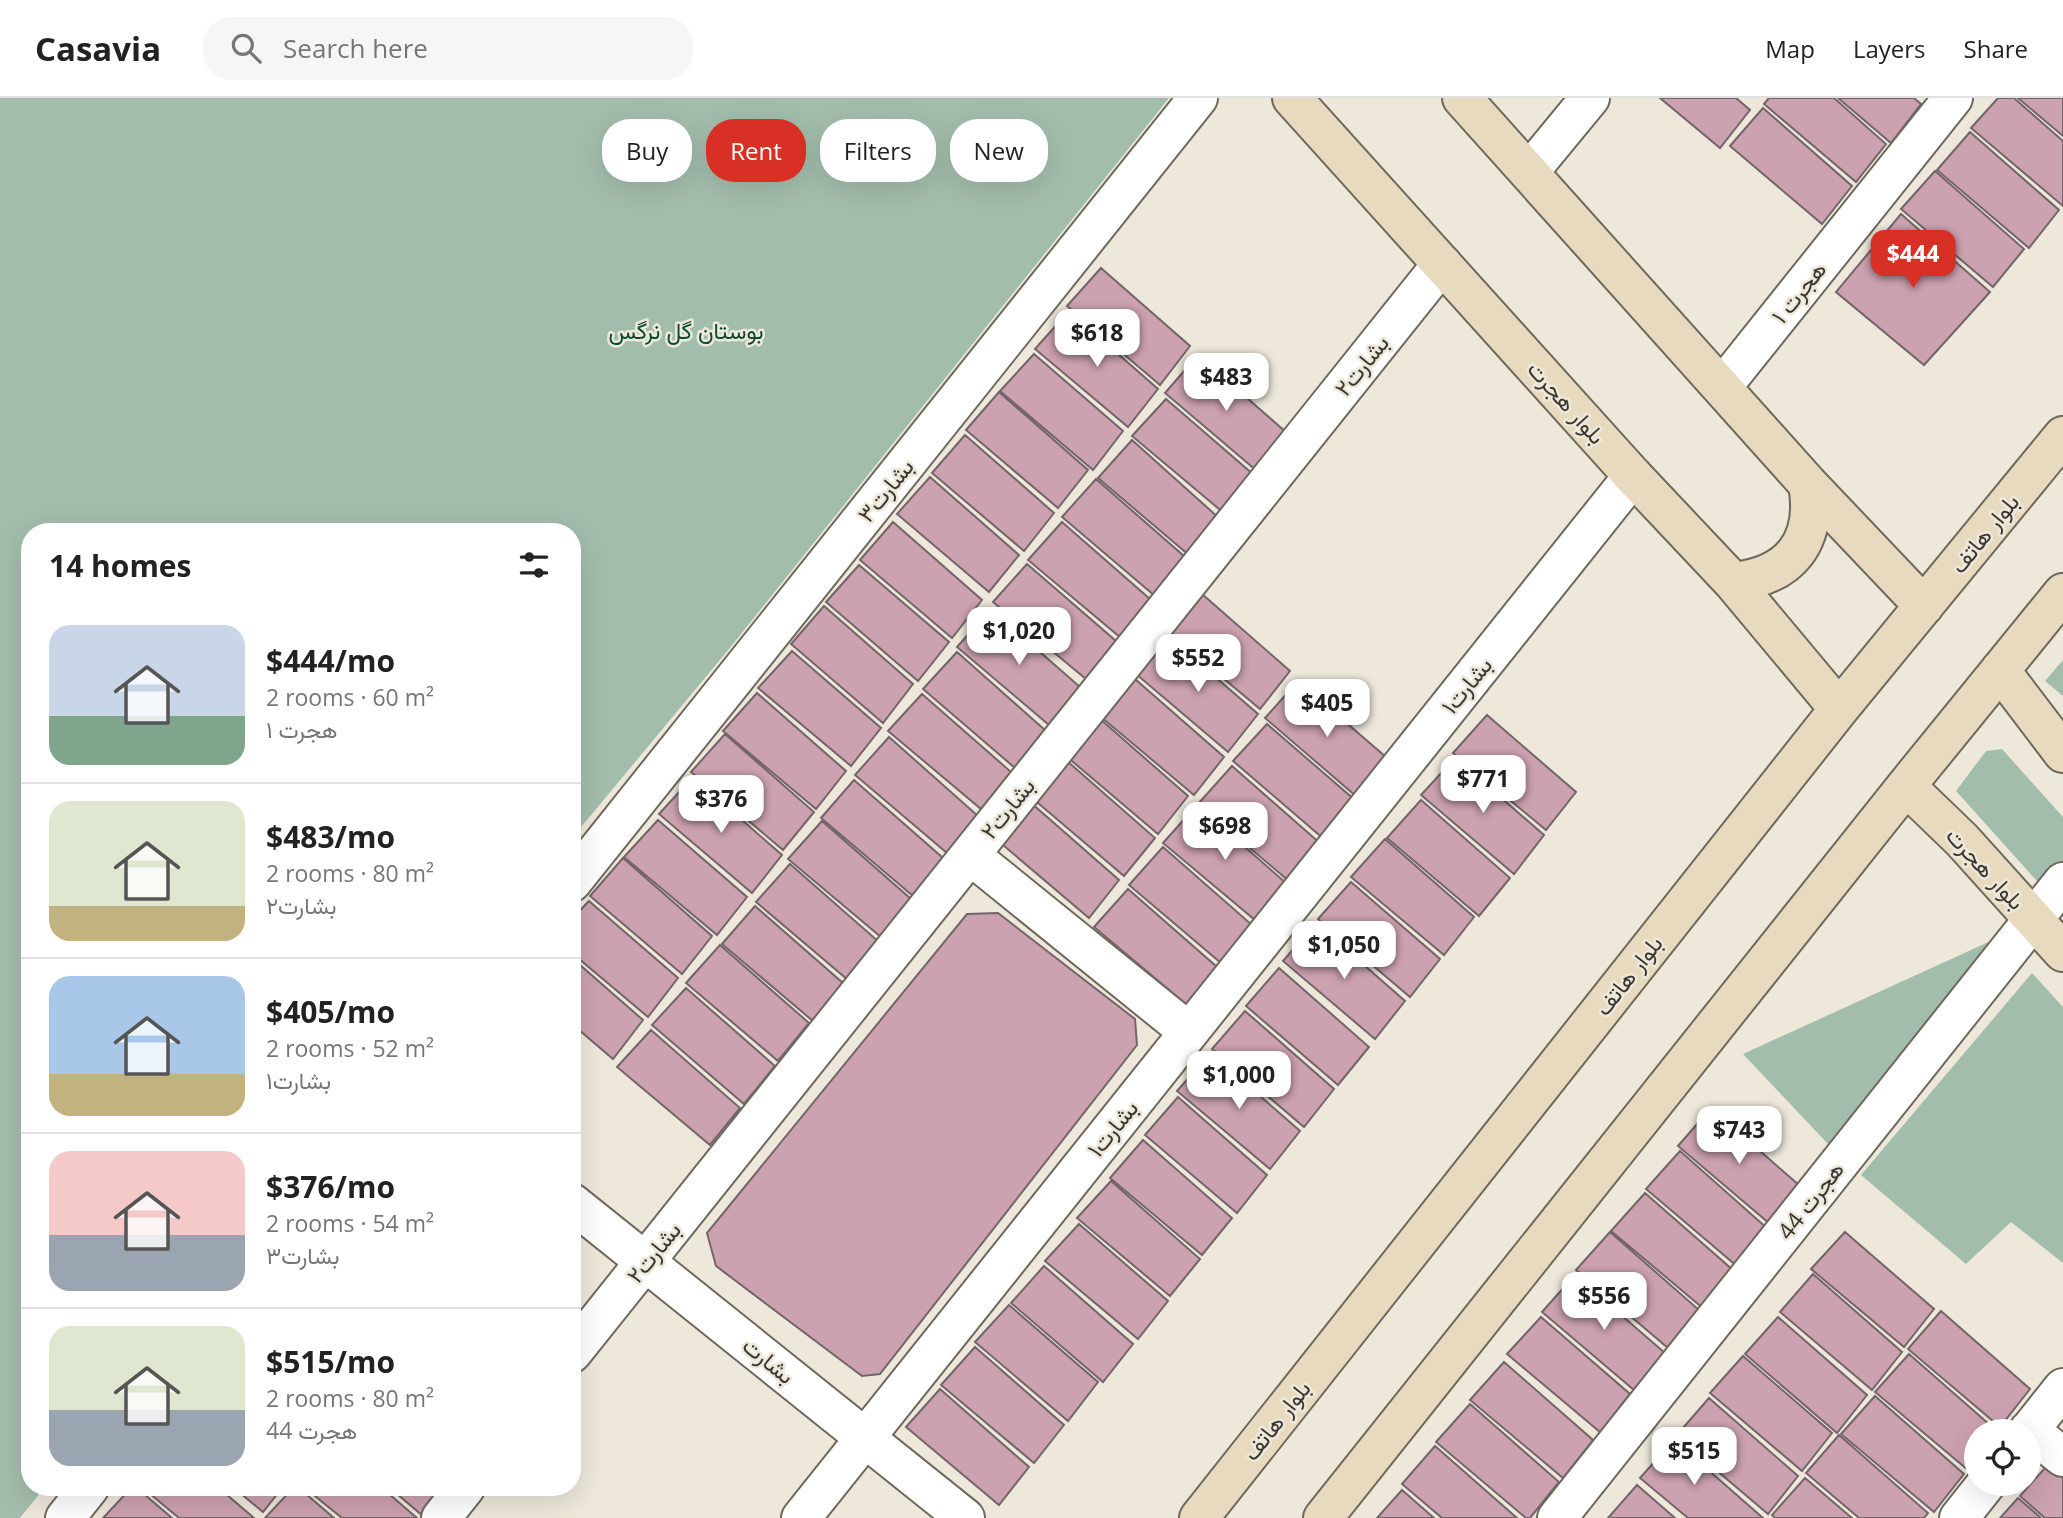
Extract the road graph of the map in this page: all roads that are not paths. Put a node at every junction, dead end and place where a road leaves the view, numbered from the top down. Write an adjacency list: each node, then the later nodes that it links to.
1 (1198, 98): 20 (street, بشارت۳)
2 (1292, 98): 7 (main road, بلوار هجرت)
3 (1462, 98): 6 (main road)
4 (1590, 98): 6 (street)
5 (1953, 98): 8 (street, هجرت ۱)
6 (1529, 172): 8 (main road)
7 (1442, 264): 10 (main road, بلوار هجرت); 19 (street, بشارت۲)
8 (1722, 387): 11 (main road)
9 (2063, 436): 14 (main road, بلوار هاتف)
10 (1633, 476): 12 (main road, بلوار هجرت); 24 (street, بشارت۱)
11 (1808, 484): 12 (main road); 14 (main road)
12 (1733, 582): 16 (main road, بلوار هجرت)
13 (2063, 593): 15 (main road)
14 (1924, 606): 16 (main road, بلوار هاتف)
15 (2000, 670): 17 (main road); 18 (main road)
16 (1839, 709): 40 (main road, بلوار هاتف)
17 (2063, 753)
18 (1906, 786): 22 (main road, بلوار هجرت); 41 (main road)
19 (970, 855): 24 (street); 26 (street, بشارت۲)
20 (581, 871)
21 (2063, 882): 22 (street, هجرت 44)
22 (2032, 919): 23 (main road, بلوار هجرت); 42 (street, هجرت 44)
23 (2063, 952)
24 (1189, 1032): 30 (street, بشارت۱)
25 (581, 1210): 26 (street, بشارت)
26 (646, 1262): 27 (street, بشارت۲); 30 (street, بشارت)
27 (581, 1342)
28 (2063, 1388): 29 (street)
29 (2038, 1419)
30 (866, 1438): 38 (street, بشارت۱); 39 (street, بشارت)
31 (2041, 1440): 32 (street)
32 (2063, 1457)
33 (83, 1496): 36 (street)
34 (459, 1496): 37 (street)
35 (1976, 1496): 43 (street)
36 (65, 1518)
37 (441, 1518)
38 (802, 1518)
39 (965, 1518)
40 (1199, 1518)
41 (1323, 1518)
42 (1557, 1518)
43 (1959, 1518)

